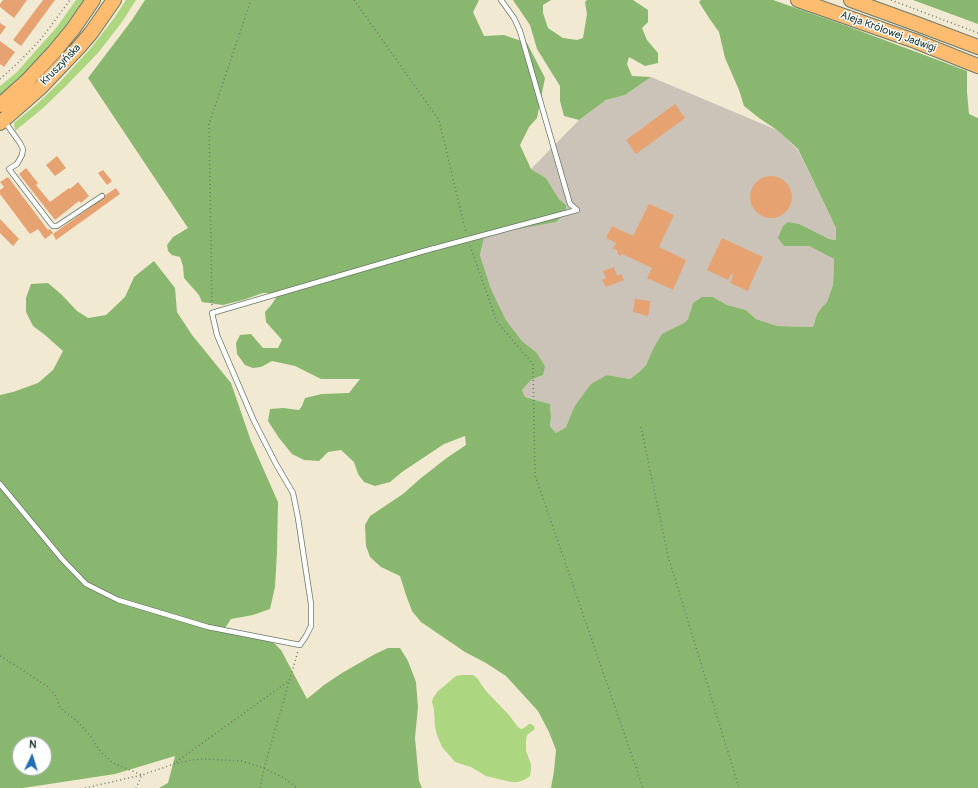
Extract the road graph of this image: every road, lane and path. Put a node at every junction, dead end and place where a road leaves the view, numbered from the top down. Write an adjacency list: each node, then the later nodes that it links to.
1 (70, 0): 13 (path)
2 (93, 0): 14 (main road, Kruszyńska)
3 (114, 0): 15 (main road, Kruszyńska)
4 (251, 0): 18 (path)
5 (354, 0): 17 (path)
6 (501, 0): 17 (lane)
7 (798, 0): 12 (main road, Aleja Królowej Jadwigi)
8 (850, 0): 11 (main road, Aleja Królowej Jadwigi)
9 (891, 0): 10 (path)
10 (978, 33)
11 (978, 47)
12 (978, 66)
13 (0, 79)
14 (0, 105)
15 (2, 122): 16 (lane)
16 (102, 196)
17 (468, 240): 18 (lane); 31 (path)
18 (212, 313): 21 (lane)
19 (641, 427): 32 (path)
20 (0, 484): 21 (lane)
21 (300, 645): 23 (path)
22 (0, 656): 26 (path)
23 (290, 680): 24 (path); 25 (path)
24 (174, 764): 25 (path); 26 (path)
25 (264, 768): 29 (path); 30 (path)
26 (142, 775): 27 (path); 28 (path)
27 (85, 788)
28 (136, 788)
29 (260, 788)
30 (297, 788)
31 (643, 788)
32 (739, 788)

